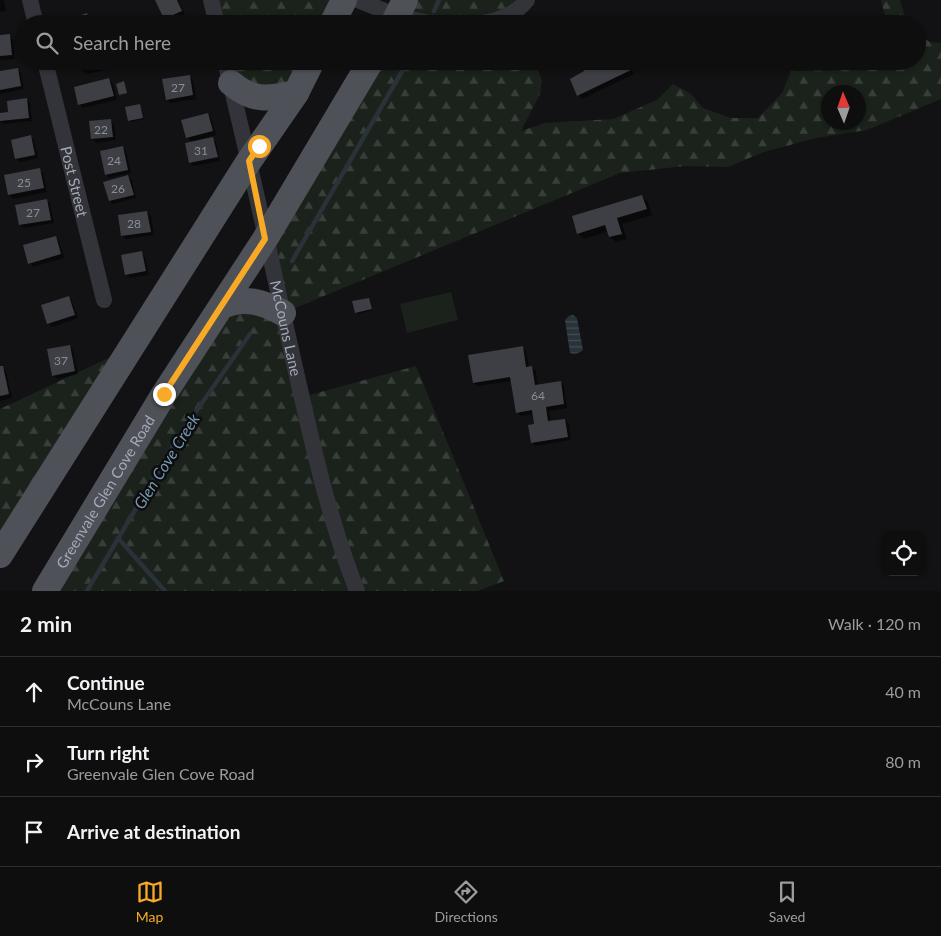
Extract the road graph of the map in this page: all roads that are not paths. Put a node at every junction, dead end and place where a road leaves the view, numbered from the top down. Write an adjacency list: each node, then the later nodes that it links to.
1 (30, 0): 7 (street)
2 (211, 0): 8 (street)
3 (344, 0): 9 (main road)
4 (358, 0): 6 (street)
5 (527, 0): 10 (street)
6 (398, 13)
7 (34, 15)
8 (214, 15)
9 (336, 15)
10 (508, 15)
11 (47, 70): 18 (street, Post Street)
12 (308, 70): 15 (main road)
13 (366, 70): 17 (main road, Greenvale Glen Cove Road)
14 (228, 72): 15 (main road); 16 (street, McCouns Lane)
15 (296, 93): 16 (main road)
16 (249, 161): 17 (street, McCouns Lane); 21 (main road)
17 (265, 239): 19 (main road, Greenvale Glen Cove Road); 20 (street, McCouns Lane)
18 (104, 300)
19 (222, 306): 20 (main road); 22 (main road, Greenvale Glen Cove Road)
20 (283, 313): 23 (street, McCouns Lane)
21 (0, 555)
22 (45, 591)
23 (357, 591)

